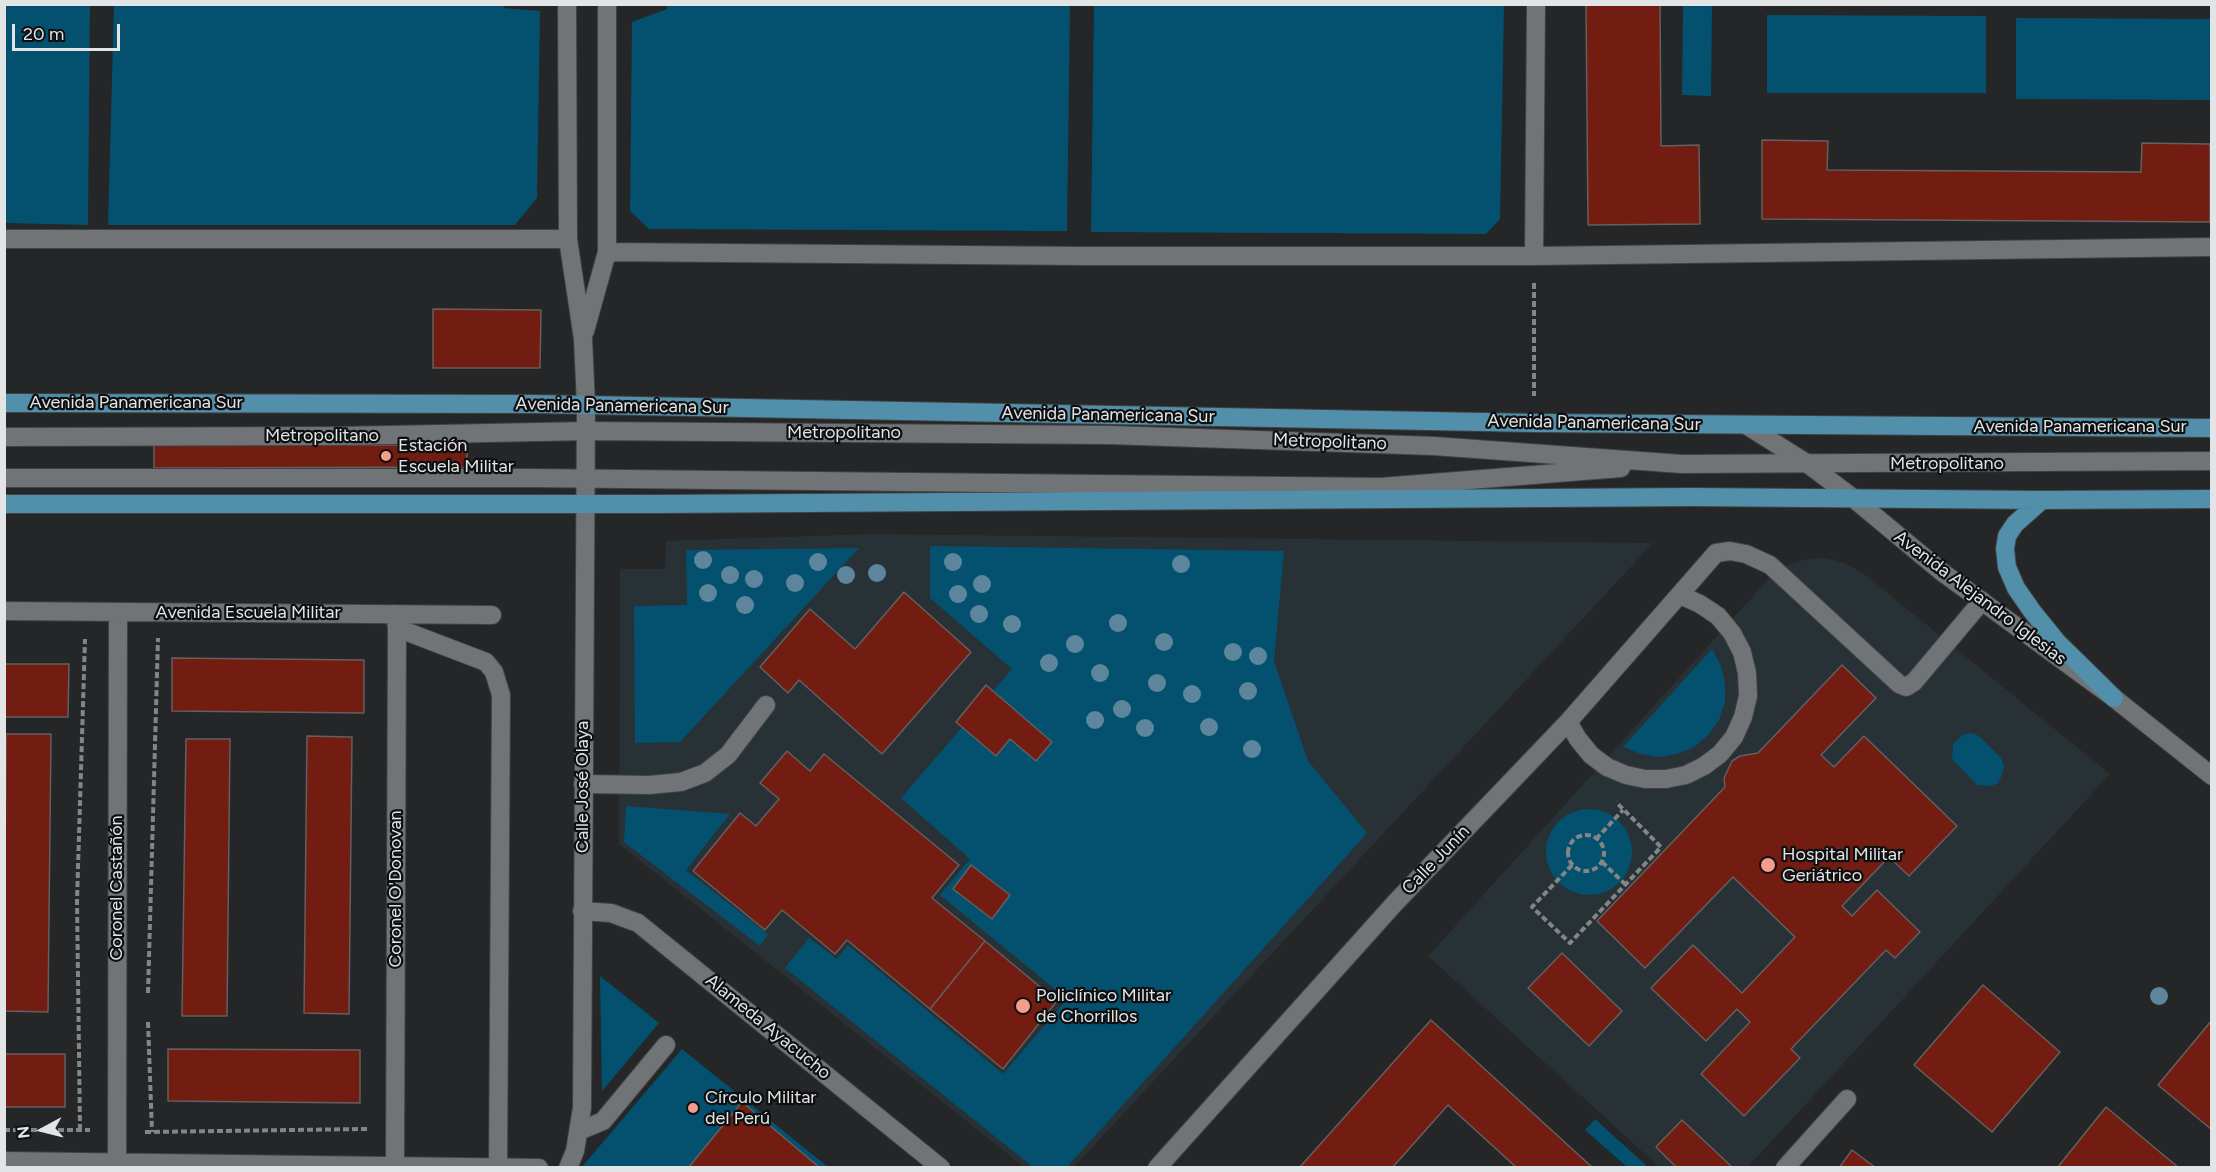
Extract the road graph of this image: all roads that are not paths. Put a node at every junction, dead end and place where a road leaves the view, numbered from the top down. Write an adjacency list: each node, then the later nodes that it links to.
1 (567, 4): 5 (street)
2 (607, 4): 7 (street)
3 (1536, 4): 8 (street)
4 (4, 239): 5 (street)
5 (568, 239): 9 (street)
6 (2211, 247): 8 (street)
7 (607, 252): 8 (street); 9 (street)
8 (1534, 256)
9 (583, 339): 11 (street, Calle José Olaya)
10 (4, 403): 11 (main road, Avenida Panamericana Sur)
11 (586, 405): 12 (main road, Avenida Panamericana Sur); 14 (street, Calle José Olaya)
12 (1746, 425): 13 (main road, Avenida Panamericana Sur); 18 (street, Avenida Alejandro Iglesias)
13 (2211, 428)
14 (587, 431): 15 (street, Metropolitano); 17 (street, Metropolitano); 20 (street, Calle José Olaya)
15 (4, 436)
16 (2211, 461): 18 (street, Metropolitano)
17 (1682, 464): 18 (street, Metropolitano); 20 (street, Metropolitano)
18 (1808, 464): 21 (street, Avenida Alejandro Iglesias)
19 (4, 478): 20 (street, Metropolitano)
20 (585, 479): 25 (street, Calle José Olaya)
21 (1853, 498): 23 (main road); 25 (main road); 27 (street, Avenida Alejandro Iglesias)
22 (2211, 499): 23 (main road)
23 (2042, 500): 32 (main road)
24 (4, 504): 25 (main road)
25 (585, 504): 36 (street, Calle José Olaya)
26 (1680, 595): 27 (street, Calle Junín); 34 (street, Calle Junín); 34 (street)
27 (1982, 601): 32 (street, Avenida Alejandro Iglesias)
28 (4, 611): 29 (street, Avenida Escuela Militar)
29 (118, 612): 31 (street, Avenida Escuela Militar); 42 (street, Coronel Castañón)
30 (492, 615): 31 (street, Avenida Escuela Militar)
31 (396, 621): 44 (street, Coronel O'Donovan); 45 (street)
32 (2114, 698): 35 (street, Avenida Alejandro Iglesias)
33 (766, 705): 36 (street)
34 (1568, 722): 49 (street, Calle Junín)
35 (2211, 776)
36 (583, 784): 37 (street, Calle José Olaya)
37 (582, 911): 40 (street, Calle José Olaya); 48 (street, Alameda Ayacucho)
38 (666, 1045): 40 (street)
39 (1847, 1100): 50 (street)
40 (579, 1131): 47 (street, Calle José Olaya)
41 (4, 1161): 42 (street)
42 (117, 1163): 43 (street)
43 (182, 1165): 44 (street)
44 (395, 1165): 45 (street)
45 (498, 1167): 46 (street)
46 (539, 1167)
47 (568, 1167)
48 (941, 1167)
49 (1156, 1167)
50 (1785, 1167)

